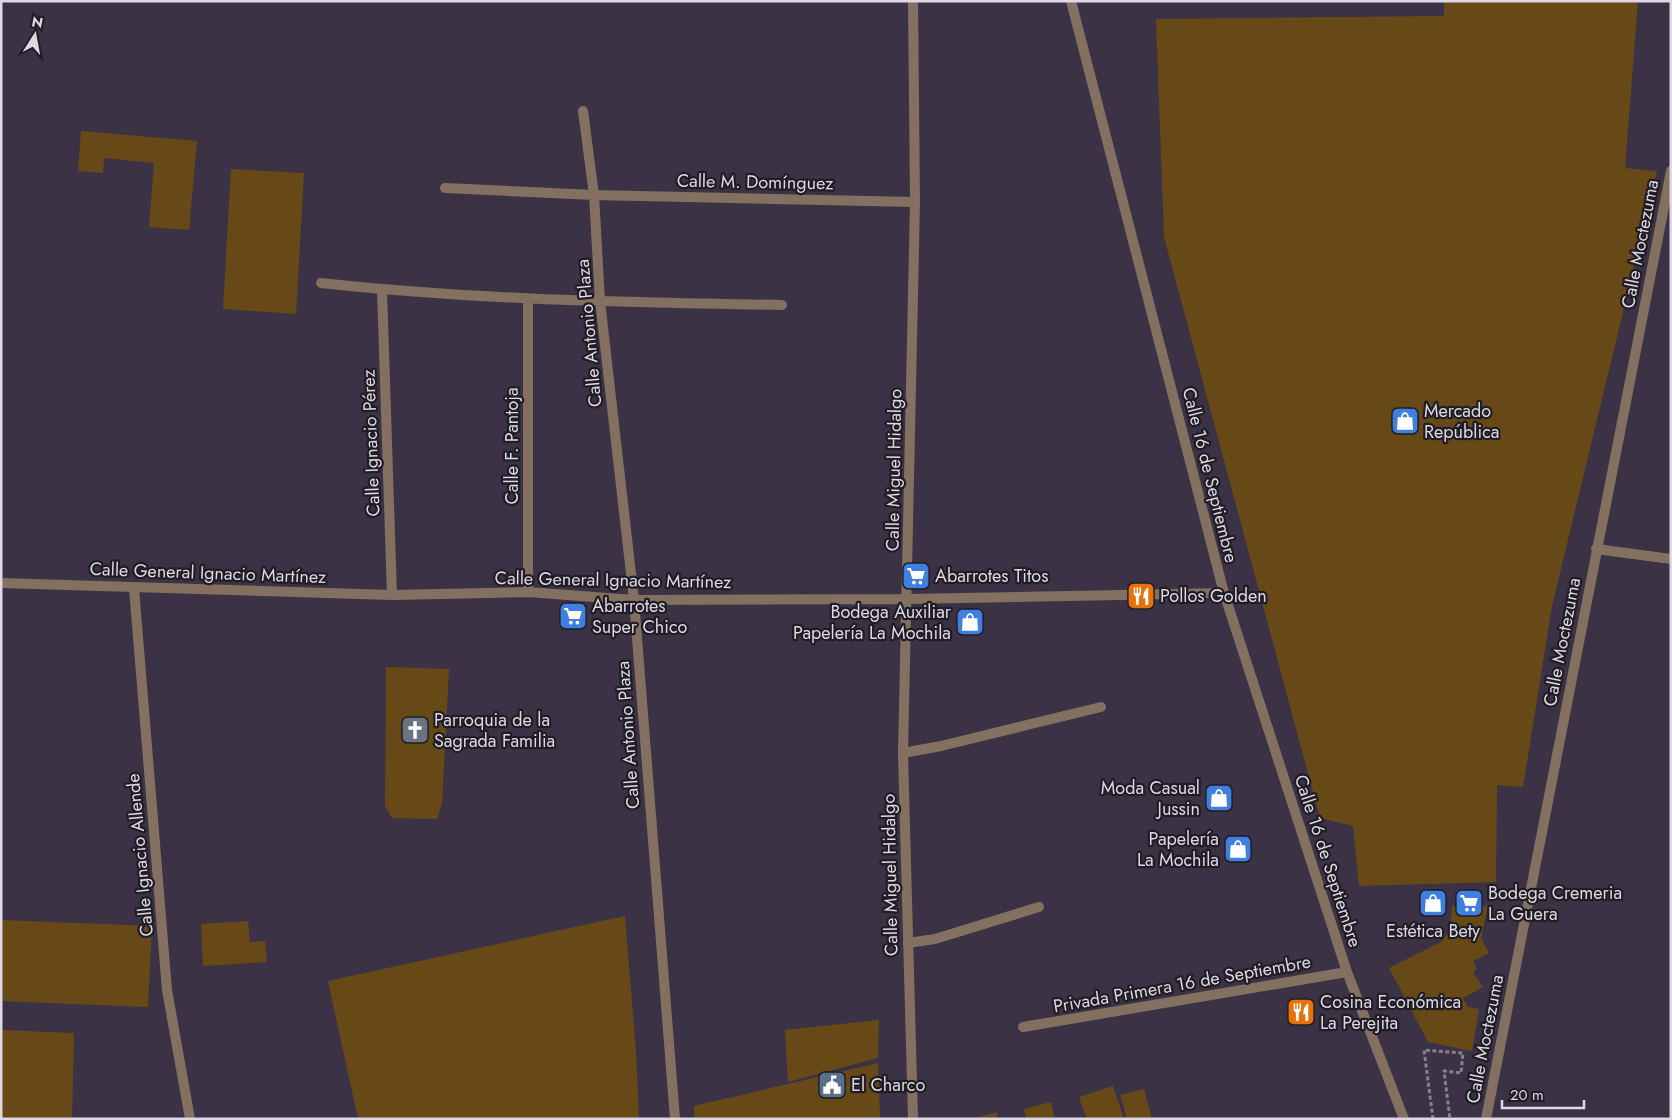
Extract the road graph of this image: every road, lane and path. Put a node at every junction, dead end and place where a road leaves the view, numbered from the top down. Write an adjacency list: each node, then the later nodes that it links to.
1 (913, 1): 8 (street, Calle Miguel Hidalgo)
2 (1072, 1): 19 (street, Calle 16 de Septiembre)
3 (583, 111): 7 (street, Calle Antonio Plaza)
4 (1671, 171): 5 (street, Calle Moctezuma)
5 (1669, 185): 14 (street, Calle Moctezuma)
6 (445, 188): 7 (street, Calle M. Domínguez)
7 (594, 195): 8 (street, Calle M. Domínguez); 12 (street, Calle Antonio Plaza)
8 (915, 202): 21 (street, Calle Miguel Hidalgo)
9 (321, 283): 10 (street)
10 (382, 290): 11 (street); 20 (street, Calle Ignacio Pérez)
11 (528, 299): 12 (street); 18 (street, Calle F. Pantoja)
12 (600, 301): 13 (street); 22 (street, Calle Antonio Plaza)
13 (782, 305)
14 (1596, 549): 15 (street); 35 (street, Calle Moctezuma)
15 (1671, 559)
16 (1, 583): 17 (street, Calle General Ignacio Martínez)
17 (134, 588): 20 (street, Calle General Ignacio Martínez); 29 (street, Calle Ignacio Allende)
18 (528, 592): 20 (street, Calle General Ignacio Martínez); 22 (street, Calle General Ignacio Martínez)
19 (1224, 593): 21 (street, Calle General Ignacio Martínez); 27 (street, Calle 16 de Septiembre)
20 (392, 594)
21 (908, 599): 22 (street, Calle General Ignacio Martínez); 24 (street, Calle Miguel Hidalgo)
22 (634, 600): 30 (street, Calle Antonio Plaza)
23 (1101, 707): 24 (street)
24 (903, 753): 26 (street, Calle Miguel Hidalgo)
25 (1040, 907): 26 (street)
26 (908, 943): 31 (street, Calle Miguel Hidalgo)
27 (1347, 972): 28 (street, Privada Primera 16 de Septiembre); 32 (street, Calle 16 de Septiembre)
28 (1023, 1027)
29 (190, 1119)
30 (675, 1119)
31 (913, 1119)
32 (1404, 1119)
33 (1433, 1119): 34 (path)
34 (1450, 1119)
35 (1486, 1119)

